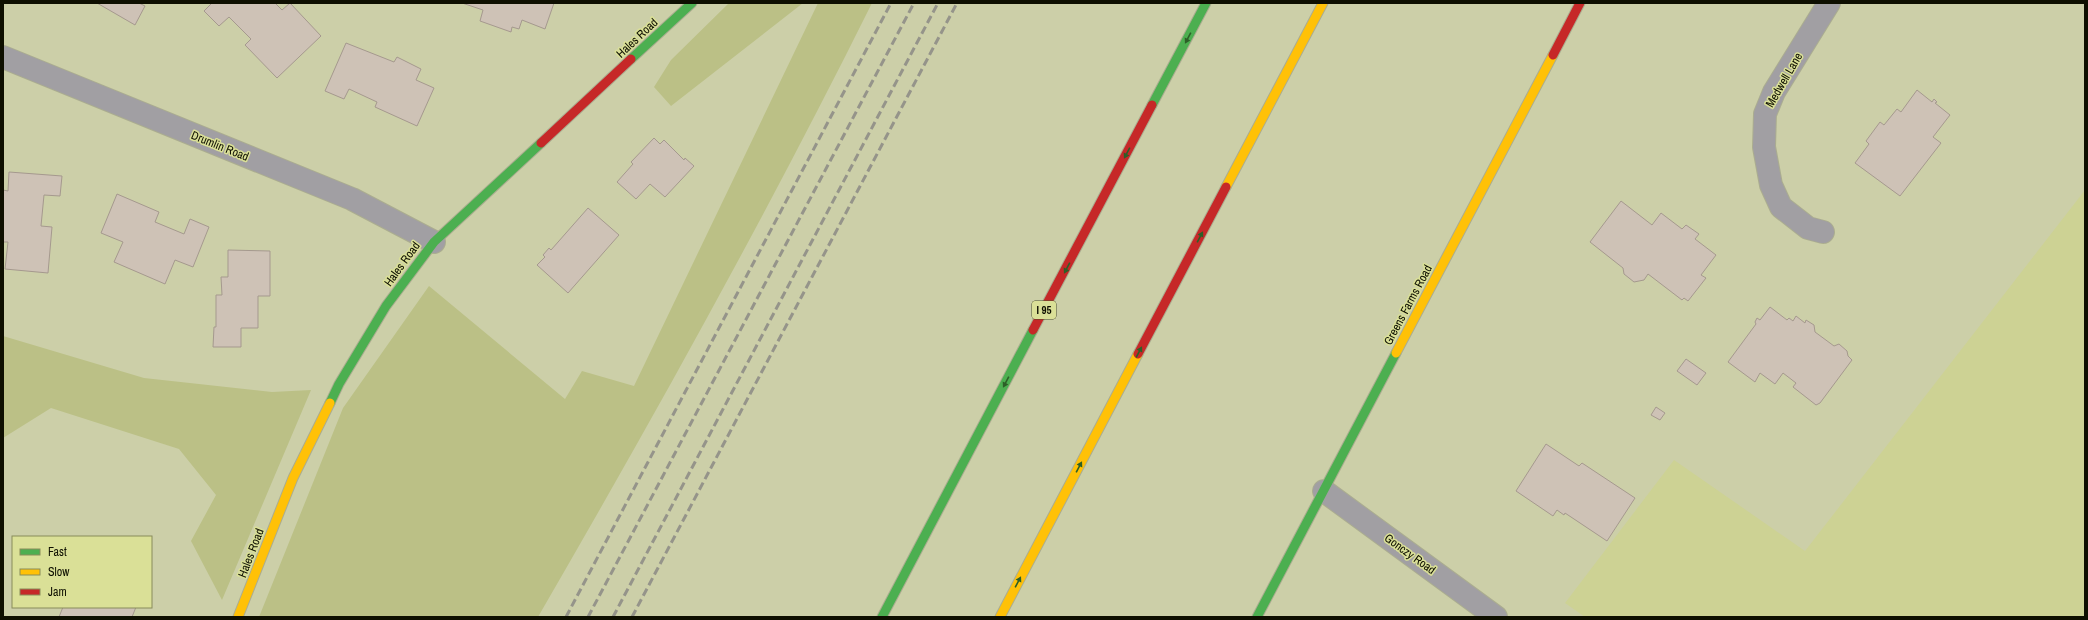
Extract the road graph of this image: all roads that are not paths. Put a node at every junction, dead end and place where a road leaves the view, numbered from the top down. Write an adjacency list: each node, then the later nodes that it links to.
1 (692, 3): 8 (main road, Hales Road)
2 (1206, 3): 11 (main road, I 95, one-way to 11)
3 (1323, 3): 12 (main road, one-way to 3)
4 (1580, 3): 9 (main road, Greens Farms Road)
5 (1829, 3): 7 (street, Medwell Lane)
6 (3, 57): 8 (street, Drumlin Road)
7 (1823, 232)
8 (434, 242): 10 (main road, Hales Road)
9 (1324, 491): 13 (main road, Greens Farms Road); 14 (street, Gonczy Road)
10 (238, 617)
11 (882, 617)
12 (1000, 617)
13 (1257, 617)
14 (1496, 617)

